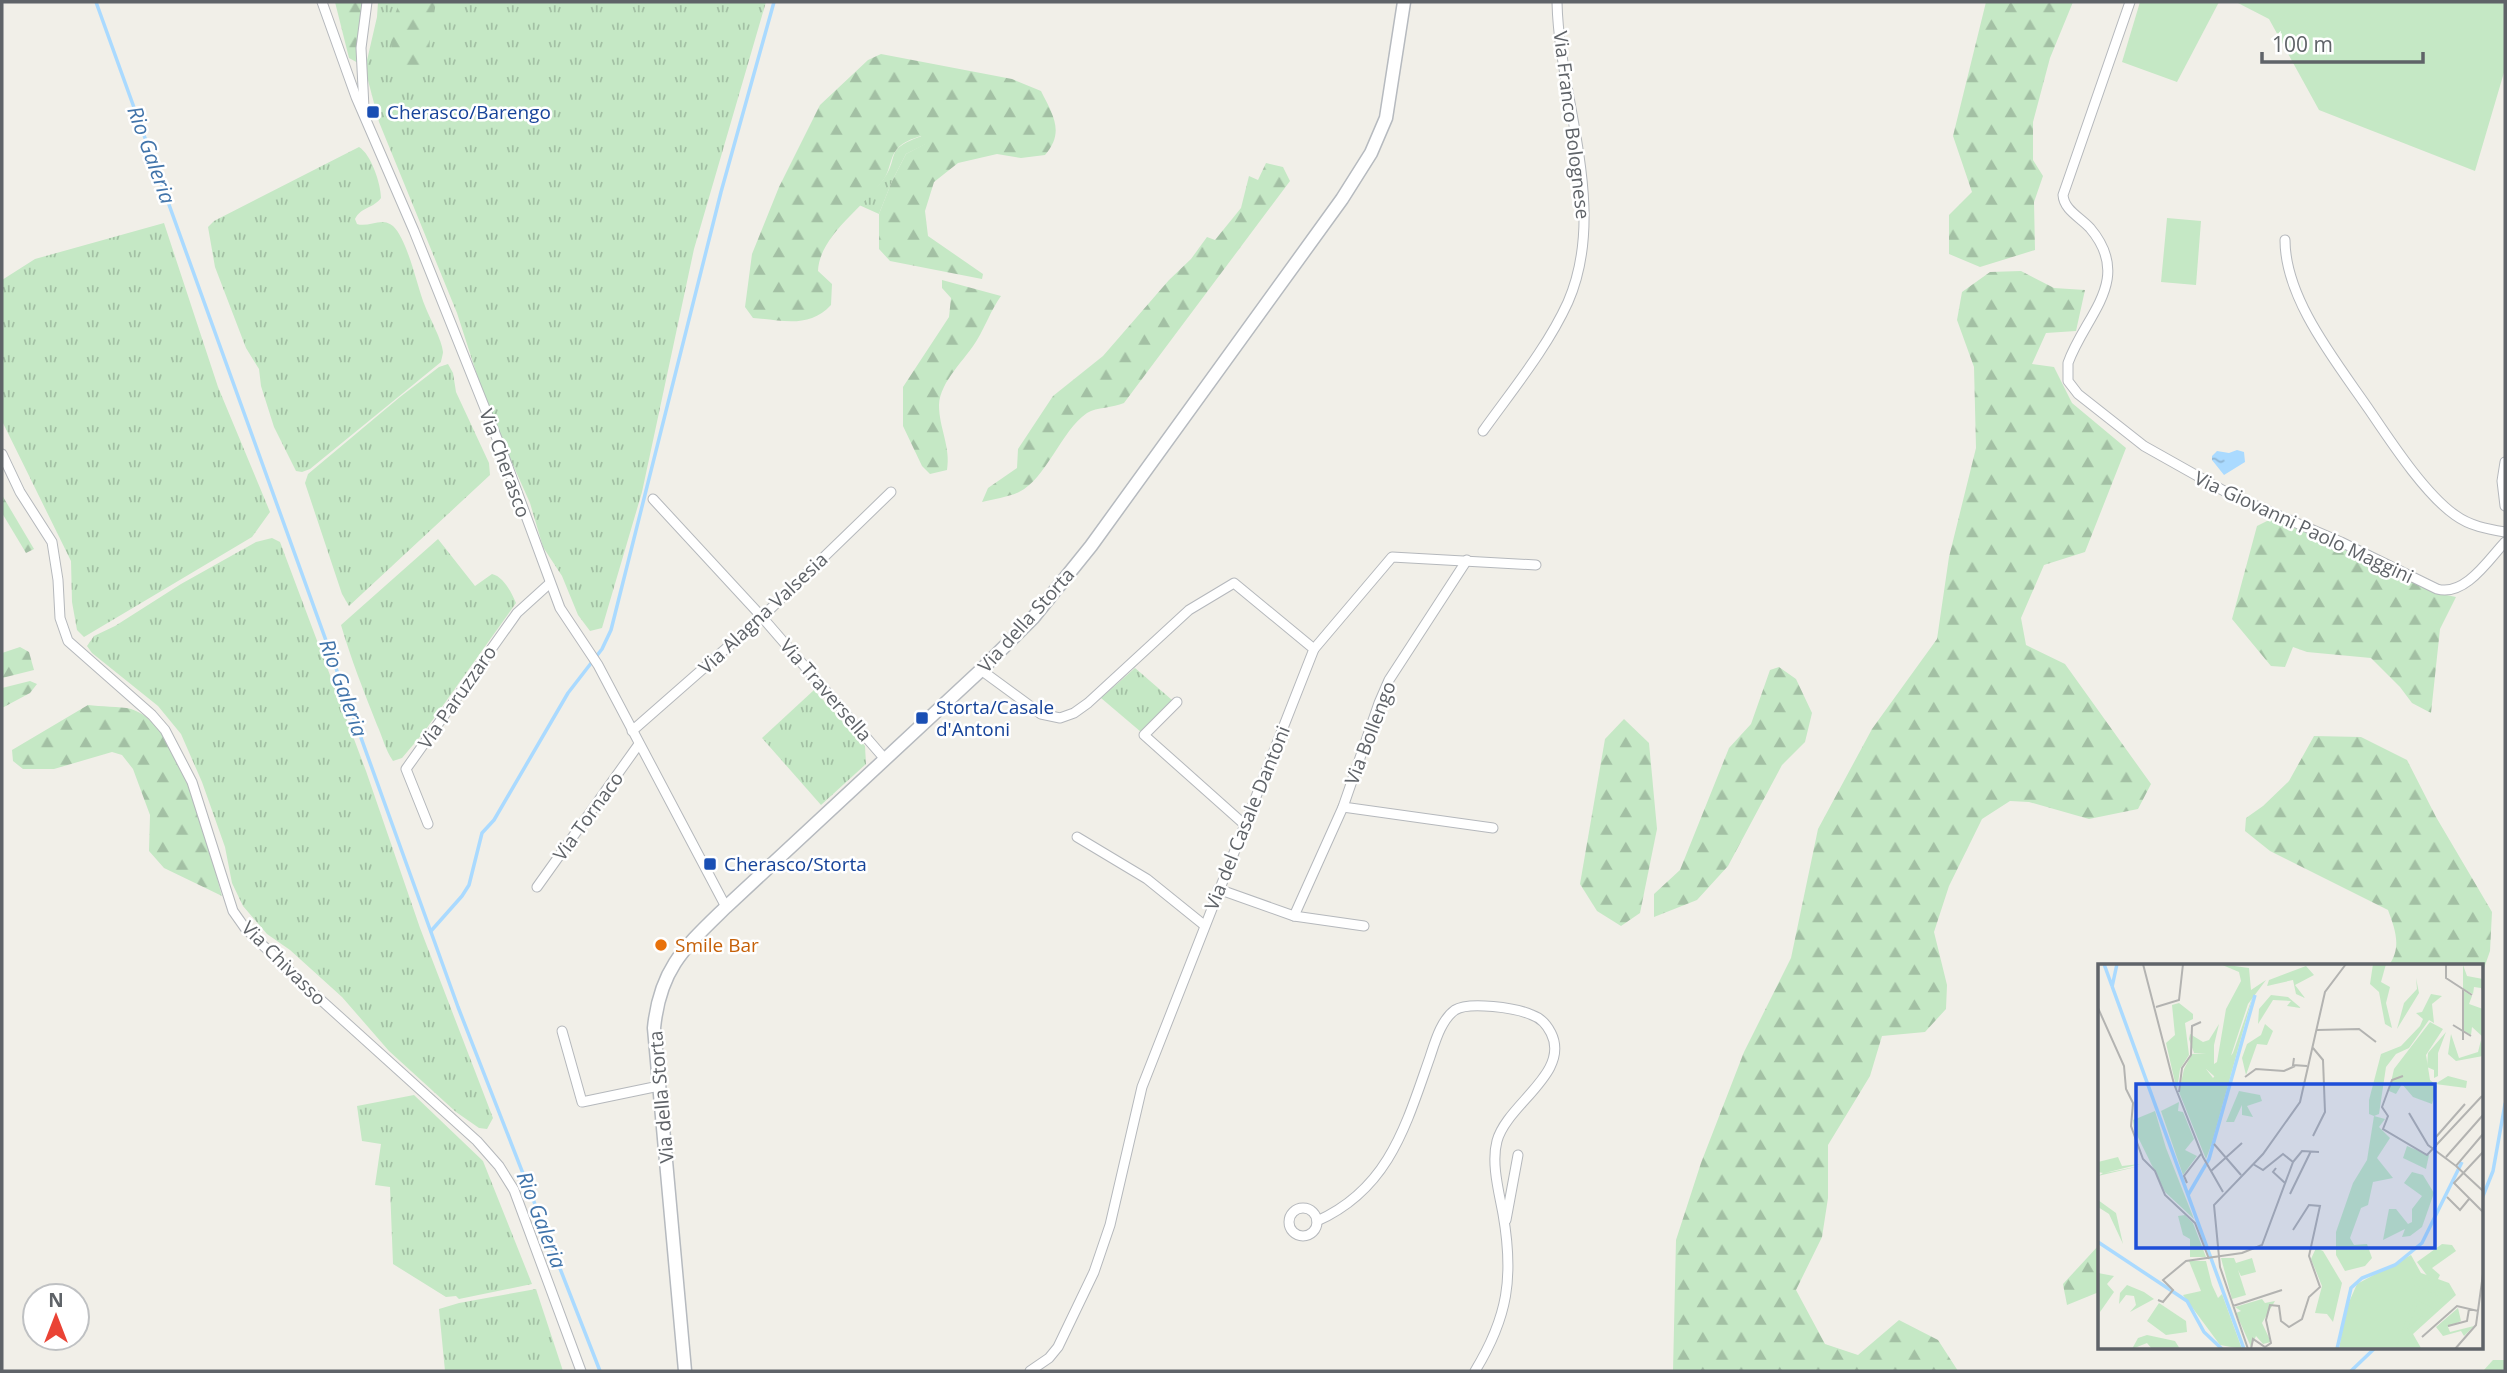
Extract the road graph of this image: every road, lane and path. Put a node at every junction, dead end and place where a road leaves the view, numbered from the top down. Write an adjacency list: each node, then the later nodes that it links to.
1 (322, 2): 6 (street, Via Cherasco)
2 (368, 2): 6 (street)
3 (1404, 2): 21 (main road, Via della Storta)
4 (1557, 2): 8 (street, Via Franco Bolognese)
5 (2130, 2): 15 (street, Via Giovanni Paolo Maggini)
6 (365, 117): 18 (street, Via Cherasco)
7 (2285, 240): 14 (street)
8 (1483, 431)
9 (2, 454): 42 (street, Via Chivasso)
10 (2505, 462): 13 (street)
11 (891, 492): 19 (street, Via Alagna Valsesia)
12 (653, 499): 19 (street, Via Traversella)
13 (2505, 506)
14 (2505, 532)
15 (2505, 542)
16 (1468, 561): 17 (street); 20 (street, Via del Casale Dantoni); 26 (street, Via Bollengo)
17 (1536, 565)
18 (549, 584): 23 (street, Via Cherasco); 27 (street, Via Paruzzaro)
19 (762, 617): 23 (street, Via Alagna Valsesia); 25 (street, Via Traversella)
20 (1314, 649): 21 (street); 28 (street, Via del Casale Dantoni)
21 (981, 670): 25 (main road, Via della Storta)
22 (1177, 702): 28 (street)
23 (632, 731): 24 (street, Via Cherasco)
24 (639, 744): 31 (street, Via Tornaco); 33 (street, Via Cherasco)
25 (884, 758): 33 (main road, Via della Storta)
26 (1343, 807): 29 (street); 34 (street, Via Bollengo)
27 (428, 824)
28 (1245, 825): 32 (street, Via del Casale Dantoni)
29 (1493, 828)
30 (1077, 837): 35 (street)
31 (537, 887)
32 (1218, 890): 34 (street); 35 (street, Via del Casale Dantoni)
33 (726, 907): 38 (main road, Via della Storta)
34 (1294, 916): 36 (street)
35 (1204, 925): 44 (street, Via del Casale Dantoni)
36 (1364, 926)
37 (562, 1031): 38 (street)
38 (659, 1086): 43 (main road, Via della Storta)
39 (1518, 1156): 41 (street)
40 (1317, 1221): 41 (street)
41 (1505, 1225): 45 (street)
42 (581, 1371)
43 (685, 1371)
44 (1030, 1371)
45 (1475, 1371)

